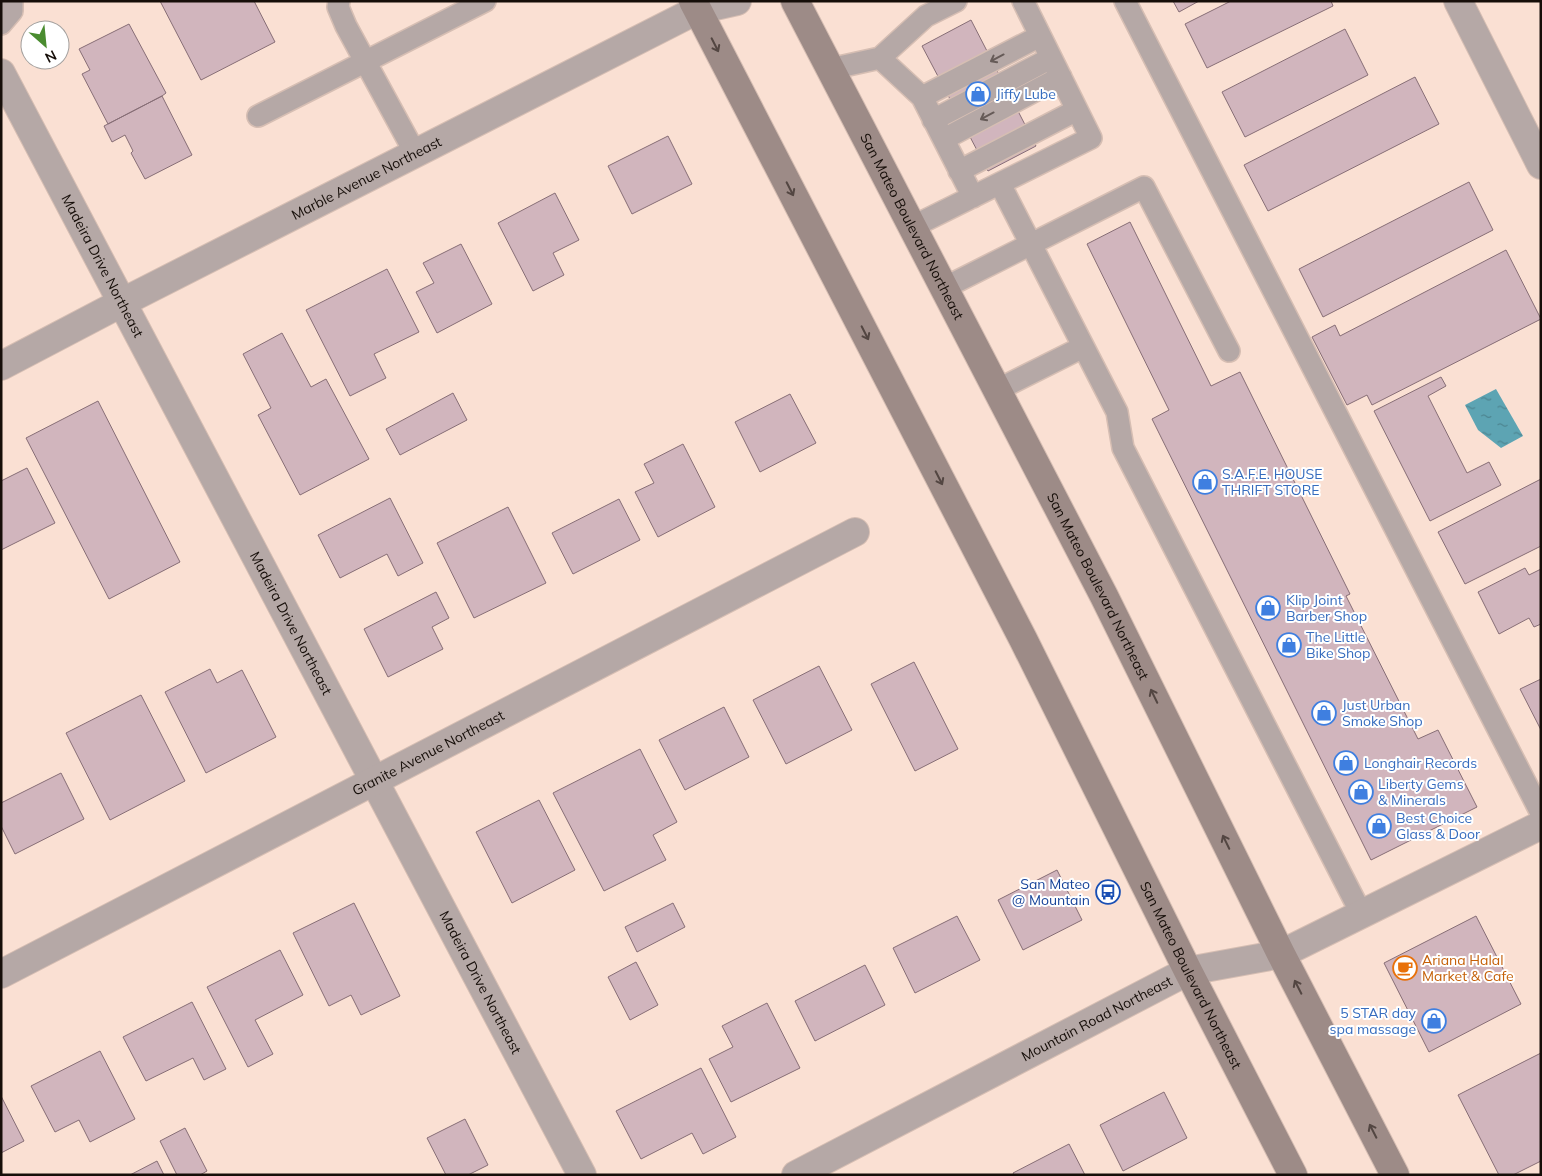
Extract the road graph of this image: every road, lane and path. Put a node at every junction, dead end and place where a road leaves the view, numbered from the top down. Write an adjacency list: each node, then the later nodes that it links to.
1 (12, 1): 12 (lane)
2 (339, 1): 16 (lane)
3 (484, 1): 16 (lane)
4 (737, 1): 10 (street, Marble Avenue Northeast)
5 (795, 1): 17 (main road, San Mateo Boulevard Northeast)
6 (956, 1): 11 (lane)
7 (1023, 1): 13 (lane)
8 (1125, 1): 40 (lane)
9 (1458, 1): 26 (street)
10 (695, 6): 25 (street, Marble Avenue Northeast); 44 (main road, San Mateo Boulevard Northeast, one-way to 44)
11 (923, 9): 14 (lane)
12 (1, 24)
13 (1040, 36): 15 (lane); 20 (lane, one-way to 20)
14 (880, 58): 17 (lane); 20 (lane)
15 (1052, 58): 19 (lane); 23 (lane)
16 (364, 61): 22 (lane); 25 (lane)
17 (830, 69): 30 (main road, San Mateo Boulevard Northeast)
18 (1, 73): 33 (street, Madeira Drive Northeast)
19 (1061, 78): 21 (lane); 24 (lane, one-way to 24)
20 (922, 97): 23 (lane)
21 (1077, 110): 27 (lane); 28 (lane)
22 (258, 116)
23 (933, 120): 24 (lane)
24 (944, 139): 27 (lane)
25 (415, 153): 33 (street, Marble Avenue Northeast)
26 (1541, 166)
27 (960, 171): 29 (lane)
28 (1000, 184): 29 (lane); 31 (lane)
29 (973, 197): 30 (lane)
30 (912, 227): 32 (main road, San Mateo Boulevard Northeast)
31 (1031, 244): 32 (lane); 34 (lane); 35 (lane)
32 (944, 288): 37 (main road, San Mateo Boulevard Northeast)
33 (123, 302): 36 (street, Marble Avenue Northeast); 39 (street, Madeira Drive Northeast)
34 (1083, 346): 37 (lane); 42 (lane)
35 (1229, 351)
36 (1, 366)
37 (997, 390): 43 (main road, San Mateo Boulevard Northeast, one-way to 37)
38 (855, 532): 39 (street, Granite Avenue Northeast)
39 (375, 781): 45 (street, Granite Avenue Northeast); 46 (street, Madeira Drive Northeast)
40 (1541, 814)
41 (1541, 825): 42 (street, Mountain Road Northeast)
42 (1362, 915): 43 (street, Mountain Road Northeast)
43 (1281, 954): 44 (street, Mountain Road Northeast); 49 (main road, San Mateo Boulevard Northeast, one-way to 43)
44 (1188, 971): 47 (street, Mountain Road Northeast); 48 (main road, San Mateo Boulevard Northeast)
45 (1, 974)
46 (582, 1175)
47 (796, 1175)
48 (1293, 1175)
49 (1396, 1175)

